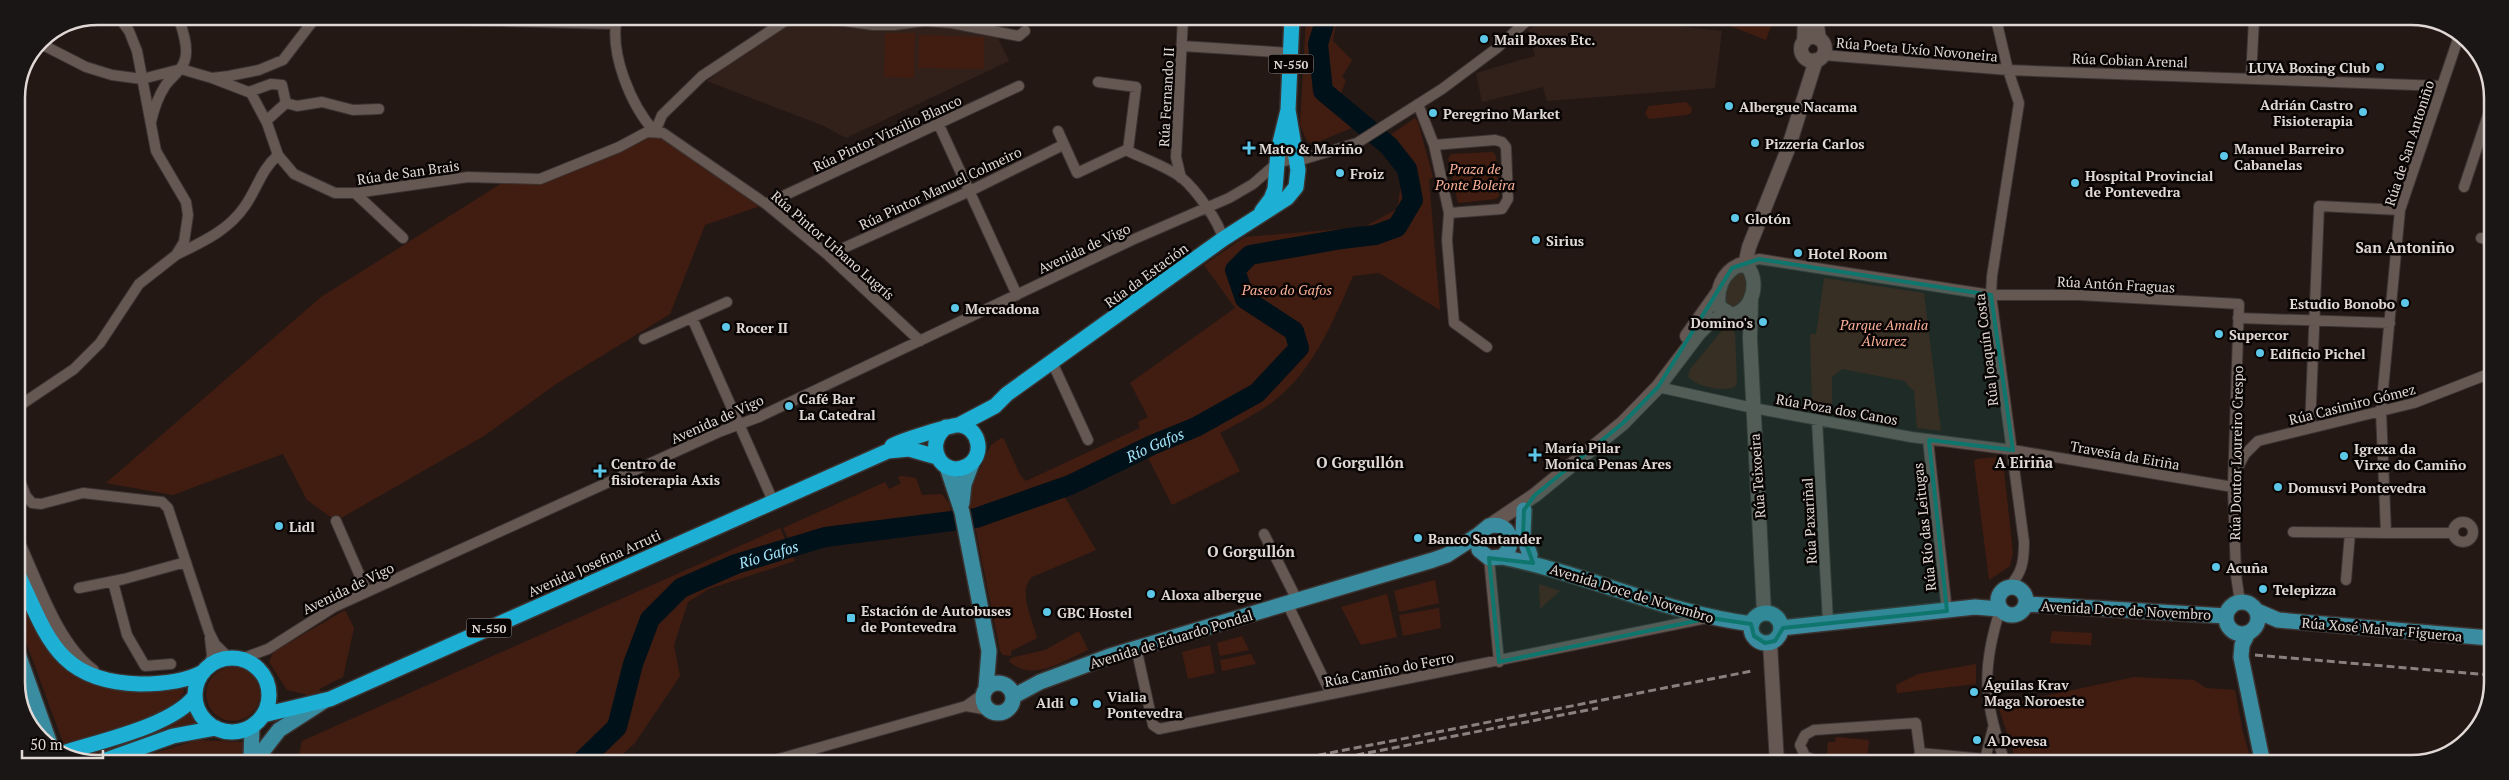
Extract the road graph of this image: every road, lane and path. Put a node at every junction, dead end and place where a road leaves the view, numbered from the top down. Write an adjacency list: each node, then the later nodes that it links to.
1 (124, 25): 28 (street)
2 (181, 25): 24 (street)
3 (309, 25): 26 (street)
4 (616, 25): 42 (street)
5 (779, 25): 42 (street)
6 (873, 25): 7 (street)
7 (894, 25)
8 (966, 25): 16 (street)
9 (1183, 25): 21 (street, Rúa Fernando II)
10 (1292, 25): 22 (highway, N-550)
11 (1522, 25): 34 (street)
12 (1805, 25): 19 (main road)
13 (1817, 25): 17 (main road)
14 (1997, 25): 25 (street, Rúa Joaquín Costa)
15 (2254, 25): 27 (street)
16 (1025, 31)
17 (1819, 39): 19 (main road); 23 (main road)
18 (2457, 41): 31 (street, Rúa de San Antoniño)
19 (1804, 42): 23 (main road)
20 (46, 46): 28 (street)
21 (1182, 46): 22 (street); 49 (street, Rúa Fernando II)
22 (1291, 53): 36 (highway, N-550)
23 (1815, 58): 25 (street, Rúa Poeta Uxío Novoneira); 58 (main road)
24 (181, 69): 26 (street); 28 (street); 38 (street)
25 (2008, 70): 27 (street, Rúa Cobian Arenal); 69 (street, Rúa Joaquín Costa)
26 (212, 78): 32 (street)
27 (2251, 78): 31 (street, Rúa Cobian Arenal)
28 (142, 79): 38 (street)
29 (1098, 82): 45 (street)
30 (1019, 86): 39 (street, Rúa Pintor Virxilio Blanco)
31 (2442, 86): 55 (street, Rúa de San Antoniño)
32 (249, 92): 33 (street); 37 (street, Rúa de San Brais)
33 (286, 103): 35 (street); 37 (street)
34 (1418, 104): 44 (street); 47 (street)
35 (379, 109)
36 (1288, 110): 47 (highway, Rúa da Estación); 48 (highway)
37 (266, 121): 46 (street, Rúa de San Brais)
38 (151, 122): 63 (street)
39 (939, 125): 51 (street); 53 (street, Rúa Pintor Virxilio Blanco)
40 (2484, 125): 50 (street)
41 (1058, 131): 43 (street)
42 (655, 132): 52 (street, Rúa de San Brais); 53 (street, Rúa Pintor Urbano Lugrís)
43 (1063, 145): 45 (street); 51 (street, Rúa Pintor Manuel Colmeiro)
44 (1434, 145): 57 (street); 57 (street)
45 (1128, 150): 49 (street)
46 (278, 155): 52 (street, Rúa de San Brais); 63 (street)
47 (1300, 155): 48 (street); 56 (highway, Rúa da Estación)
48 (1277, 163): 54 (street, Avenida de Vigo); 56 (highway)
49 (1181, 178): 54 (street)
50 (2464, 187)
51 (970, 191): 64 (street, Rúa Pintor Manuel Colmeiro); 68 (street)
52 (355, 193): 60 (street)
53 (766, 204): 64 (street, Rúa Pintor Urbano Lugrís)
54 (1207, 208): 59 (street); 68 (street, Avenida de Vigo)
55 (2400, 210): 76 (street); 77 (street, Rúa de San Antoniño)
56 (1259, 214): 59 (highway, Rúa da Estación)
57 (1449, 214): 81 (street)
58 (1755, 230): 65 (street); 66 (main road)
59 (1224, 233): 82 (highway, Rúa da Estación)
60 (403, 238)
61 (2481, 238): 62 (street)
62 (2484, 239)
63 (176, 254): 86 (street)
64 (828, 255): 80 (street, Rúa Pintor Urbano Lugrís)
65 (1766, 260): 66 (street); 69 (street, Rúa Antón Fraguas)
66 (1741, 266): 67 (main road); 70 (main road)
67 (1719, 291): 73 (main road); 83 (main road, Avenida de Eduardo Pondal)
68 (1017, 295): 80 (street, Avenida de Vigo)
69 (1991, 295): 72 (street, Rúa Antón Fraguas); 97 (street, Rúa Joaquín Costa)
70 (1751, 298): 73 (main road); 79 (main road, Rúa Teixoeira)
71 (727, 302): 74 (street)
72 (2239, 304): 75 (street, Rúa Doutor Loureiro Crespo)
73 (1730, 315): 79 (main road); 83 (main road, Avenida de Eduardo Pondal)
74 (692, 318): 78 (street); 91 (street)
75 (2238, 318): 76 (street); 101 (street, Rúa Doutor Loureiro Crespo)
76 (2313, 322): 77 (street); 93 (street)
77 (2390, 323): 89 (street, Rúa de San Antoniño)
78 (644, 339)
79 (1750, 339): 88 (main road, Rúa Teixoeira)
80 (920, 341): 91 (street, Avenida de Vigo)
81 (1486, 347)
82 (1052, 362): 87 (highway, Rúa da Estación); 94 (street)
83 (1674, 366): 85 (main road, Avenida de Eduardo Pondal)
84 (2484, 376): 89 (street, Rúa Casimiro Gómez)
85 (1658, 387): 88 (street, Rúa Poza dos Canos); 104 (main road, Avenida de Eduardo Pondal)
86 (25, 400)
87 (995, 406): 92 (highway, Rúa da Estación); 96 (highway, Rúa da Estación)
88 (1753, 408): 90 (street, Rúa Poza dos Canos); 134 (main road, Rúa Teixoeira)
89 (2382, 411): 93 (street, Rúa Casimiro Gómez); 112 (street, Rúa de San Antoniño)
90 (1817, 420): 95 (street, Rúa Poza dos Canos); 137 (street, Rúa Paxariñal)
91 (739, 424): 105 (street); 127 (street, Avenida de Vigo)
92 (953, 426): 96 (highway); 98 (highway, Rúa da Estación); 99 (highway)
93 (2310, 428): 101 (street, Rúa Casimiro Gómez)
94 (1088, 440)
95 (1928, 440): 97 (street, Rúa Poza dos Canos); 133 (street, Rúa Río das Leitugas)
96 (978, 446): 100 (highway)
97 (2013, 450): 102 (street, Travesía da Eiriña); 126 (street, Rúa Joaquín Costa)
98 (888, 451): 99 (highway, Avenida Josefina Arruti / N-550); 105 (highway, Avenida Josefina Arruti / N-550)
99 (942, 462): 100 (highway); 107 (main road)
100 (972, 463): 107 (main road)
101 (2234, 475): 102 (street, Rúa Doutor Loureiro Crespo)
102 (2233, 487): 129 (street, Rúa Doutor Loureiro Crespo)
103 (25, 494): 120 (street)
104 (1535, 495): 106 (main road, Avenida de Eduardo Pondal); 109 (main road, Avenida de Eduardo Pondal)
105 (773, 501): 158 (highway, Avenida Josefina Arruti / N-550)
106 (1524, 510): 115 (main road, Avenida de Eduardo Pondal); 117 (main road)
107 (962, 512): 146 (main road)
108 (336, 521): 127 (street)
109 (1484, 530): 115 (main road); 116 (main road, Avenida de Eduardo Pondal); 118 (main road)
110 (2293, 532): 111 (street)
111 (2350, 533): 112 (street); 122 (street)
112 (2386, 533): 113 (street)
113 (2453, 533)
114 (1264, 534): 128 (street)
115 (1510, 537): 117 (main road, Avenida Doce de Novembro); 118 (main road)
116 (1447, 555): 118 (main road, Avenida de Eduardo Pondal); 128 (main road, Avenida de Eduardo Pondal)
117 (1530, 555): 121 (main road, Avenida Doce de Novembro)
118 (1491, 556): 121 (main road, Avenida Doce de Novembro); 148 (street)
119 (25, 558): 152 (main road)
120 (186, 562): 123 (street); 141 (street)
121 (1542, 565): 136 (main road, Avenida Doce de Novembro)
122 (2346, 580)
123 (113, 582): 125 (street); 149 (street)
124 (25, 588): 152 (highway)
125 (79, 588)
126 (2004, 590): 130 (main road); 131 (main road); 132 (main road)
127 (367, 592): 147 (street, Avenida de Vigo)
128 (1292, 602): 145 (main road, Avenida de Eduardo Pondal); 156 (street)
129 (2240, 602): 135 (main road); 139 (main road)
130 (2026, 604): 132 (main road); 135 (main road, Avenida Doce de Novembro)
131 (1975, 607): 132 (main road); 133 (main road); 142 (street)
132 (2000, 610): 142 (street)
133 (1947, 611): 137 (main road)
134 (1764, 614): 138 (main road); 140 (main road)
135 (2226, 616): 139 (main road)
136 (1710, 618): 138 (main road, Avenida Doce de Novembro); 148 (street, Rúa Camiño do Ferro)
137 (1828, 622): 140 (main road)
138 (1752, 624): 144 (main road)
139 (2253, 624): 143 (main road, Rúa Xosé Malvar Figueroa); 177 (main road)
140 (1781, 628): 144 (main road)
141 (209, 632): 147 (street); 150 (street)
142 (1993, 632): 164 (street)
143 (2484, 637)
144 (1770, 643): 172 (main road)
145 (1136, 647): 154 (main road, Avenida de Eduardo Pondal); 156 (street, Rúa Camiño do Ferro)
146 (989, 651): 154 (main road); 155 (main road)
147 (235, 658): 150 (highway); 153 (highway, N-550)
148 (1500, 662): 156 (street, Rúa Camiño do Ferro)
149 (171, 664)
150 (206, 668): 152 (highway); 157 (highway)
151 (25, 673): 166 (main road)
152 (110, 681)
153 (268, 687): 159 (highway, N-550); 162 (highway)
154 (1008, 688): 155 (main road); 161 (main road)
155 (985, 690): 160 (street); 161 (main road)
156 (1331, 694)
157 (195, 696): 165 (highway); 167 (highway)
158 (324, 701): 159 (highway, Avenida Josefina Arruti / N-550); 170 (main road)
159 (305, 704): 162 (highway, Avenida Josefina Arruti / N-550)
160 (966, 706): 161 (street); 171 (street)
161 (989, 710)
162 (263, 715): 163 (highway)
163 (252, 726): 165 (highway); 169 (main road)
164 (1993, 727): 175 (street); 176 (street)
165 (216, 728): 168 (highway)
166 (46, 733)
167 (72, 750)
168 (120, 755)
169 (253, 755)
170 (258, 755)
171 (793, 755)
172 (1776, 755)
173 (1805, 755): 174 (street)
174 (1918, 755)
175 (1986, 755)
176 (2003, 755)
177 (2261, 755)

